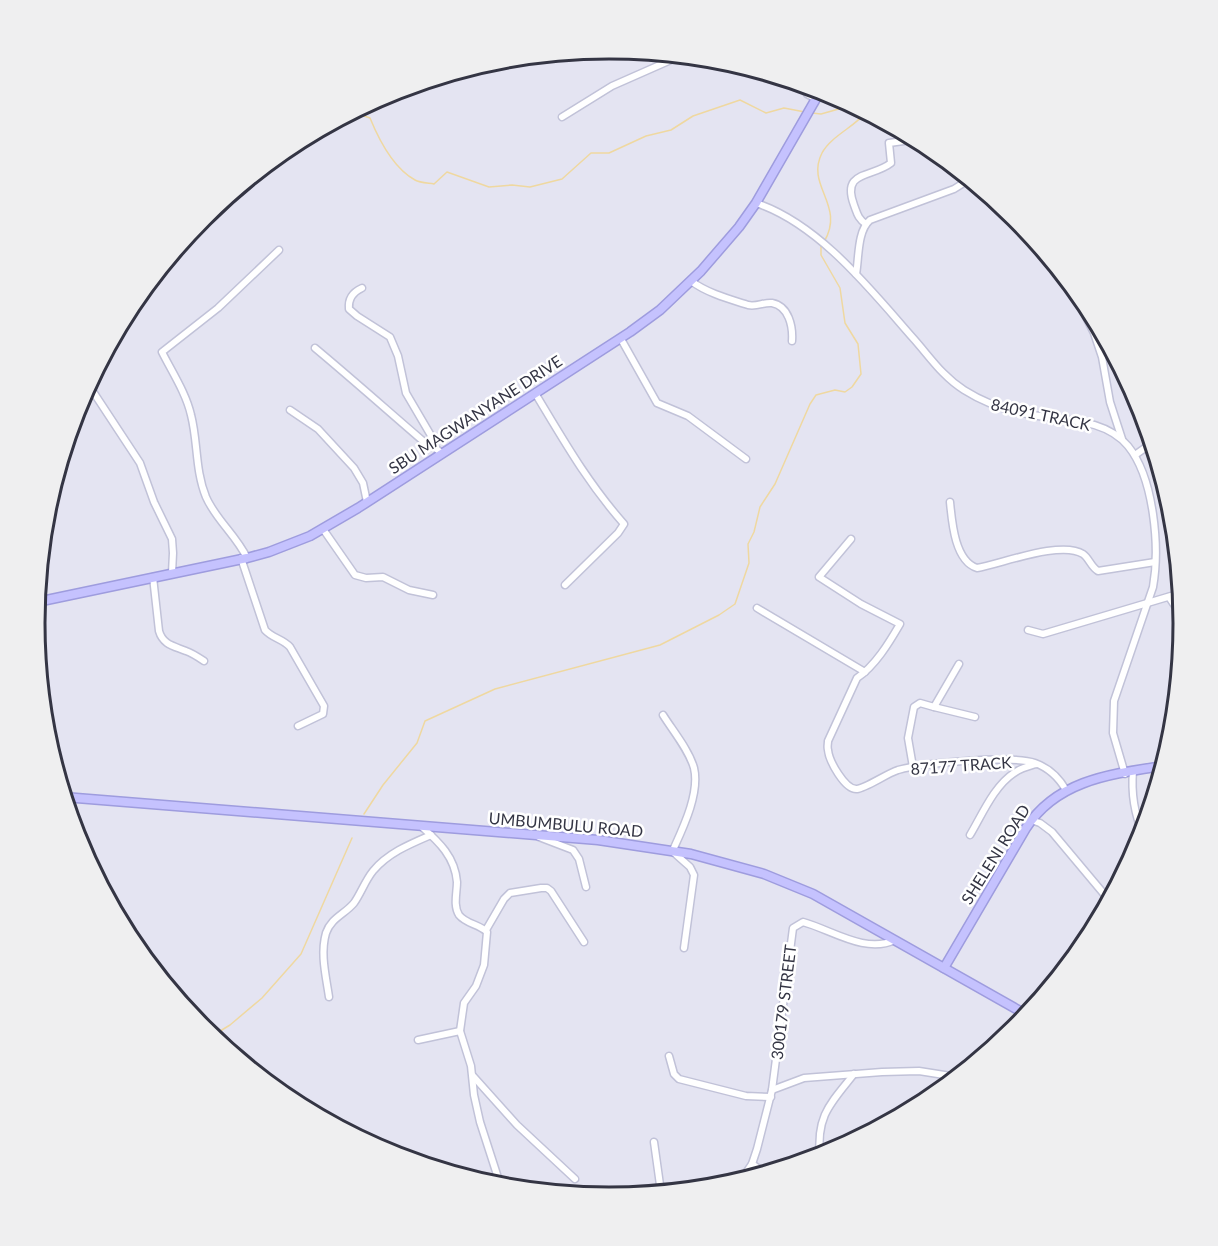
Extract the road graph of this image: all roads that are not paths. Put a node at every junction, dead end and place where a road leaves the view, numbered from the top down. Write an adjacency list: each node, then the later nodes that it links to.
1 (666, 62): 4 (street)
2 (809, 96): 3 (street)
3 (814, 101): 7 (main road, SBU MAGWANYANE DRIVE)
4 (562, 117)
5 (901, 141): 8 (street)
6 (963, 185): 8 (street)
7 (756, 203): 10 (street, 84091 TRACK); 11 (main road, SBU MAGWANYANE DRIVE)
8 (866, 224): 10 (street)
9 (279, 250): 29 (street)
10 (856, 274): 20 (street, 84091 TRACK)
11 (691, 281): 13 (main road, SBU MAGWANYANE DRIVE); 15 (street)
12 (362, 288): 22 (street)
13 (621, 339): 18 (main road, SBU MAGWANYANE DRIVE); 24 (street)
14 (1096, 340): 20 (street)
15 (792, 341)
16 (315, 348): 22 (street)
17 (94, 393): 31 (street)
18 (535, 393): 22 (main road, SBU MAGWANYANE DRIVE); 33 (street)
19 (290, 410): 25 (street)
20 (1122, 439): 23 (street, 84091 TRACK)
21 (1145, 448): 23 (street)
22 (438, 451): 25 (main road, SBU MAGWANYANE DRIVE)
23 (1135, 455): 30 (street, 84091 TRACK)
24 (746, 459)
25 (367, 502): 27 (main road, SBU MAGWANYANE DRIVE)
26 (950, 502): 30 (street)
27 (323, 529): 29 (main road, SBU MAGWANYANE DRIVE); 34 (street)
28 (851, 539): 44 (street)
29 (244, 558): 31 (main road, SBU MAGWANYANE DRIVE); 48 (street)
30 (1155, 562): 38 (street, 84091 TRACK)
31 (172, 573): 32 (main road, SBU MAGWANYANE DRIVE)
32 (153, 577): 37 (main road, SBU MAGWANYANE DRIVE); 42 (street)
33 (565, 585)
34 (433, 595)
35 (1172, 596): 36 (street)
36 (1169, 597): 38 (street); 39 (street)
37 (46, 600)
38 (1148, 602): 41 (street); 52 (street, 84091 TRACK)
39 (1172, 602)
40 (757, 608): 44 (street)
41 (1028, 630)
42 (204, 661)
43 (959, 664): 45 (street)
44 (866, 672): 50 (street, 87177 TRACK)
45 (934, 707): 47 (street); 50 (street)
46 (663, 715): 61 (street)
47 (975, 717)
48 (298, 726)
49 (1036, 764): 50 (street, 87177 TRACK); 53 (street, 87177 TRACK); 60 (street)
50 (913, 767)
51 (1154, 768): 52 (main road, SHELENI ROAD)
52 (1129, 772): 53 (main road, SHELENI ROAD); 55 (street, 84091 TRACK)
53 (1066, 790): 56 (main road, SHELENI ROAD)
54 (73, 798): 57 (main road, UMBUMBULU ROAD)
55 (1137, 819)
56 (1031, 820): 63 (street); 68 (main road, SHELENI ROAD)
57 (422, 826): 58 (street); 59 (main road, UMBUMBULU ROAD)
58 (431, 835): 64 (street); 69 (street)
59 (533, 835): 61 (main road, UMBUMBULU ROAD); 62 (street)
60 (970, 835)
61 (672, 850): 65 (main road, UMBUMBULU ROAD); 67 (street)
62 (586, 887)
63 (1103, 893)
64 (486, 930): 66 (street); 71 (street)
65 (896, 940): 68 (main road, UMBUMBULU ROAD); 77 (street, 300179 STREET)
66 (584, 942)
67 (684, 948)
68 (944, 968): 70 (main road, UMBUMBULU ROAD)
69 (329, 997)
70 (1019, 1010)
71 (460, 1031): 72 (street); 76 (street)
72 (418, 1040)
73 (669, 1056): 77 (street)
74 (854, 1074): 75 (street); 77 (street); 79 (street)
75 (945, 1075)
76 (472, 1076): 83 (street); 84 (street)
77 (771, 1093): 80 (street, 300179 STREET)
78 (654, 1142): 85 (street)
79 (820, 1146)
80 (752, 1164): 81 (street); 82 (street, 300179 STREET)
81 (757, 1167)
82 (748, 1170)
83 (497, 1176)
84 (575, 1179)
85 (660, 1184)

